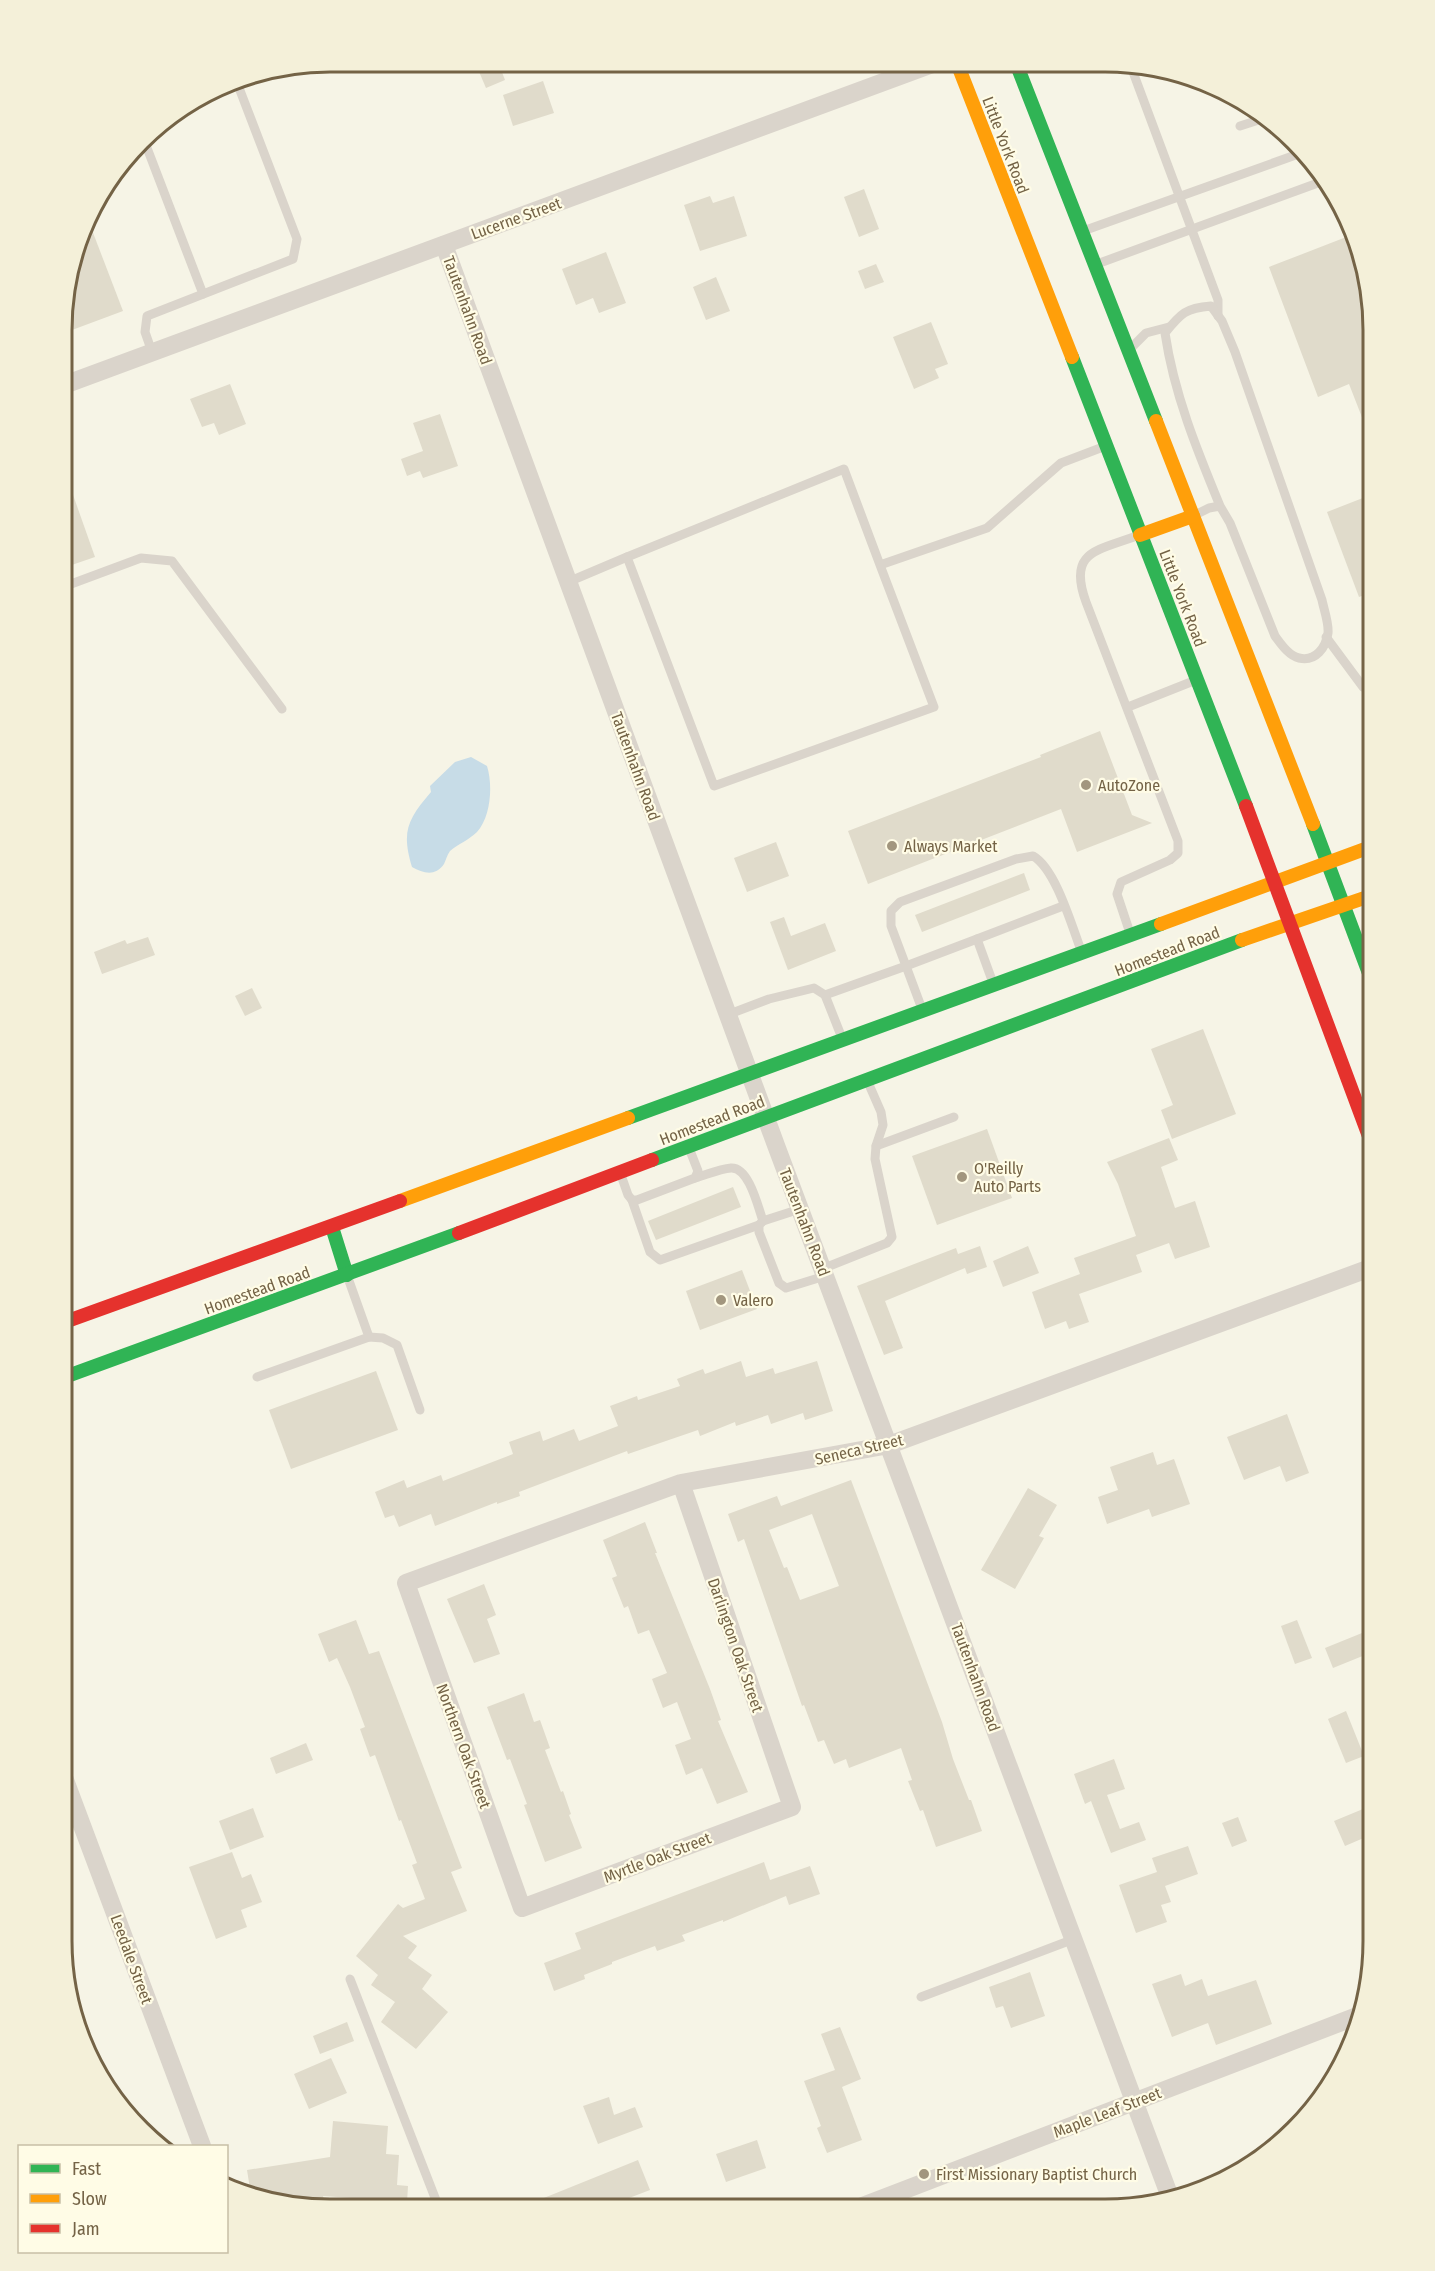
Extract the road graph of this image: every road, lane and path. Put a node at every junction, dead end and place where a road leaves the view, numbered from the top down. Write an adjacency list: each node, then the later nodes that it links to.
1 (911, 72): 14 (street, Lucerne Street)
2 (961, 72): 22 (main road, Little York Road)
3 (1020, 72): 13 (main road)
4 (1134, 74): 11 (lane)
5 (239, 89): 16 (lane)
6 (1256, 121): 7 (lane)
7 (1240, 126)
8 (147, 149): 16 (lane)
9 (1294, 155): 11 (lane)
10 (1317, 183): 12 (lane)
11 (1180, 197): 12 (lane); 13 (lane)
12 (1192, 230): 15 (lane); 17 (lane)
13 (1082, 232): 15 (main road)
14 (444, 245): 20 (street, Lucerne Street); 28 (street, Tautenhahn Road)
15 (1095, 265): 19 (main road)
16 (203, 294): 20 (lane)
17 (1218, 317): 18 (lane); 30 (lane)
18 (1170, 327): 19 (lane); 23 (lane)
19 (1128, 351): 24 (main road)
20 (152, 352): 21 (street, Lucerne Street)
21 (72, 382)
22 (1106, 446): 25 (main road, Little York Road); 27 (lane)
23 (1220, 506): 24 (lane); 30 (lane)
24 (1193, 516): 25 (main road); 36 (main road)
25 (1140, 535): 31 (main road, Little York Road); 33 (lane)
26 (627, 557): 27 (lane); 27 (lane); 28 (lane)
27 (880, 565)
28 (568, 582): 50 (street, Tautenhahn Road)
29 (72, 584): 34 (lane)
30 (1326, 637): 32 (lane)
31 (1197, 680): 33 (lane); 37 (main road, Little York Road)
32 (1363, 687)
33 (1128, 707): 42 (lane)
34 (282, 709)
35 (1363, 850): 36 (main road, Homestead Road)
36 (1328, 863): 37 (main road, Homestead Road); 40 (main road)
37 (1276, 882): 41 (main road, Little York Road); 42 (main road, Homestead Road)
38 (1363, 899): 40 (main road, Homestead Road)
39 (1063, 906): 43 (lane); 44 (lane); 46 (lane)
40 (1345, 906): 41 (main road, Homestead Road); 45 (main road)
41 (1290, 922): 53 (main road, Homestead Road); 56 (main road, Little York Road)
42 (1130, 935): 44 (main road, Homestead Road)
43 (977, 939): 46 (lane); 47 (lane)
44 (1082, 953): 47 (main road, Homestead Road)
45 (1363, 956)
46 (906, 966): 48 (lane); 49 (lane)
47 (993, 985): 49 (main road, Homestead Road)
48 (825, 995): 50 (lane); 51 (lane)
49 (923, 1011): 51 (main road, Homestead Road)
50 (727, 1015): 52 (street, Tautenhahn Road)
51 (843, 1041): 52 (main road, Homestead Road)
52 (750, 1074): 54 (street, Tautenhahn Road); 64 (main road, Homestead Road)
53 (867, 1080): 54 (main road, Homestead Road); 57 (lane)
54 (766, 1117): 58 (main road, Homestead Road); 62 (street, Tautenhahn Road)
55 (954, 1117): 57 (lane)
56 (1363, 1120)
57 (876, 1146): 66 (lane)
58 (688, 1147): 59 (main road, Homestead Road); 60 (lane)
59 (620, 1172): 61 (lane); 67 (main road, Homestead Road)
60 (695, 1178): 61 (lane); 63 (lane)
61 (632, 1200): 63 (lane)
62 (800, 1209): 63 (lane); 66 (street, Tautenhahn Road)
63 (761, 1223): 66 (lane)
64 (332, 1227): 67 (main road); 68 (main road, Homestead Road)
65 (1363, 1271): 73 (street, Seneca Street)
66 (824, 1273): 73 (street, Tautenhahn Road)
67 (347, 1275): 69 (lane); 70 (main road, Homestead Road)
68 (72, 1319)
69 (369, 1337): 71 (lane); 72 (lane)
70 (72, 1374)
71 (257, 1377)
72 (420, 1410)
73 (889, 1445): 74 (street, Seneca Street); 79 (street, Tautenhahn Road)
74 (681, 1483): 75 (street, Seneca Street); 77 (street, Darlington Oak Street)
75 (406, 1583): 78 (street, Northern Oak Street)
76 (72, 1799): 84 (street, Leedale Street)
77 (792, 1807): 78 (street, Myrtle Oak Street)
78 (522, 1908)
79 (1074, 1939): 81 (lane); 83 (street, Tautenhahn Road)
80 (350, 1979): 86 (lane)
81 (921, 1997)
82 (1351, 2019): 83 (street, Maple Leaf Street)
83 (1134, 2101): 85 (street, Tautenhahn Road); 87 (street, Maple Leaf Street)
84 (202, 2145)
85 (1168, 2191)
86 (436, 2199)
87 (881, 2199)

